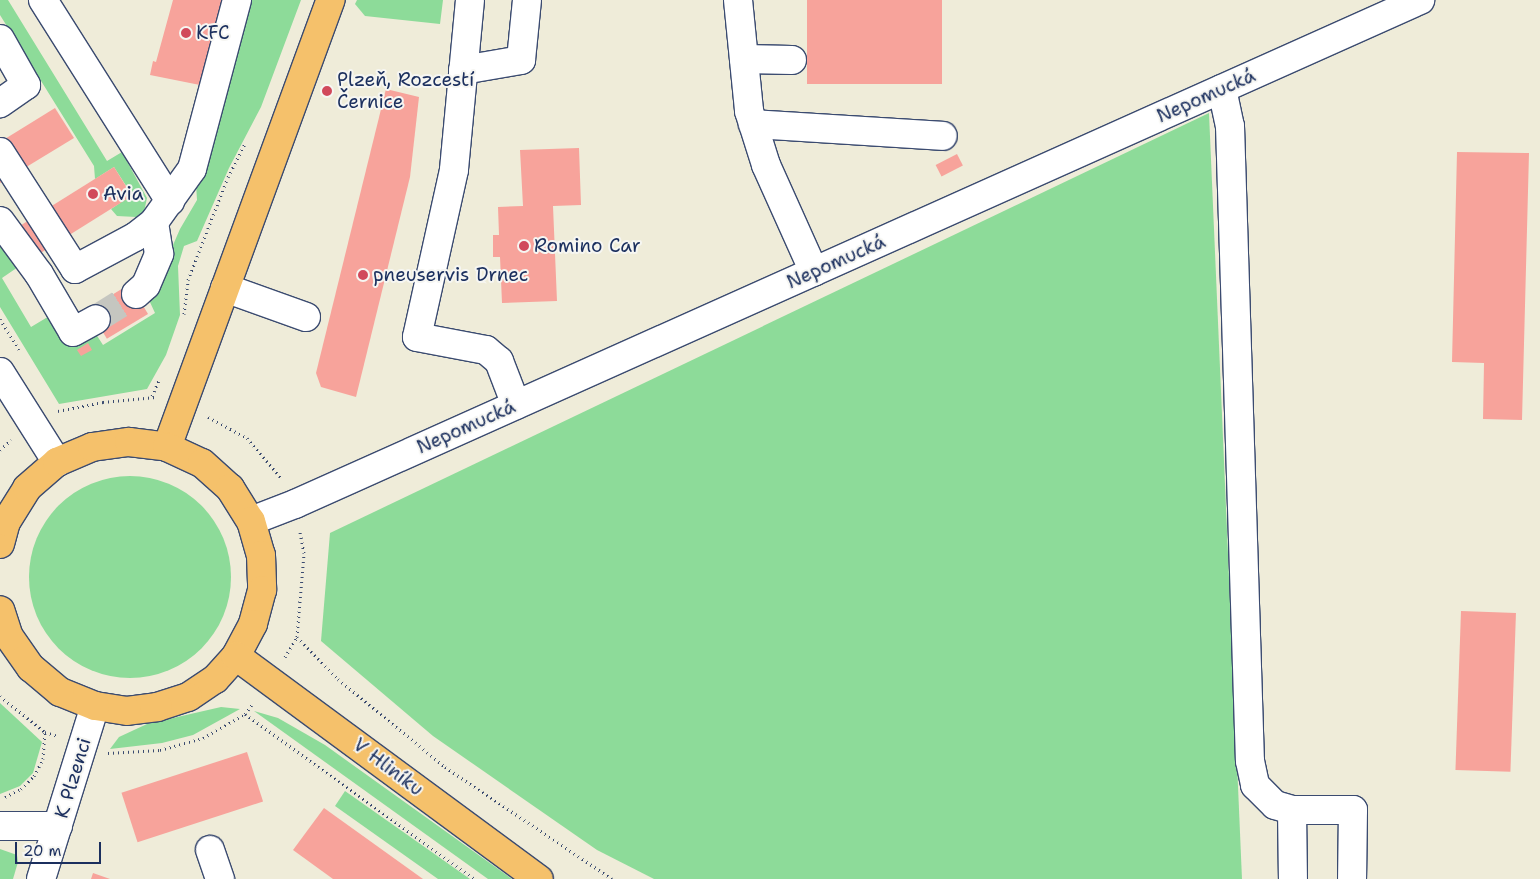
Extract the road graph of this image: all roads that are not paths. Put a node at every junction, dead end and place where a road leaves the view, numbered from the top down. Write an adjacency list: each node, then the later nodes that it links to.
1 (43, 0): 17 (street)
2 (237, 0): 17 (street)
3 (331, 0): 20 (main road)
4 (470, 0): 11 (street)
5 (527, 0): 11 (street)
6 (738, 0): 9 (street)
7 (1420, 0): 12 (street, Nepomucká)
8 (0, 40): 13 (street)
9 (744, 59): 10 (street); 14 (street)
10 (792, 60)
11 (463, 70): 25 (street)
12 (1222, 89): 19 (street, Nepomucká); 34 (street)
13 (0, 104)
14 (754, 124): 15 (street); 19 (street)
15 (943, 136)
16 (0, 152): 17 (street)
17 (162, 211): 21 (street)
18 (0, 221): 23 (street)
19 (814, 272): 25 (street, Nepomucká)
20 (225, 288): 22 (street); 26 (main road)
21 (136, 294)
22 (306, 317)
23 (96, 319)
24 (0, 372): 27 (street)
25 (516, 405): 28 (street, Nepomucká)
26 (167, 447): 27 (main road); 28 (main road)
27 (57, 462): 29 (main road)
28 (250, 521): 32 (main road)
29 (0, 544)
30 (0, 610): 31 (main road)
31 (5, 639): 33 (main road)
32 (236, 656): 33 (main road); 40 (main road, V Hliníku)
33 (95, 706): 36 (street, K Plzenci)
34 (1292, 810): 41 (street); 42 (street)
35 (0, 826): 36 (street)
36 (58, 826): 38 (street, K Plzenci)
37 (210, 850): 39 (street)
38 (41, 879)
39 (220, 879)
40 (539, 879)
41 (1293, 879)
42 (1352, 879)

